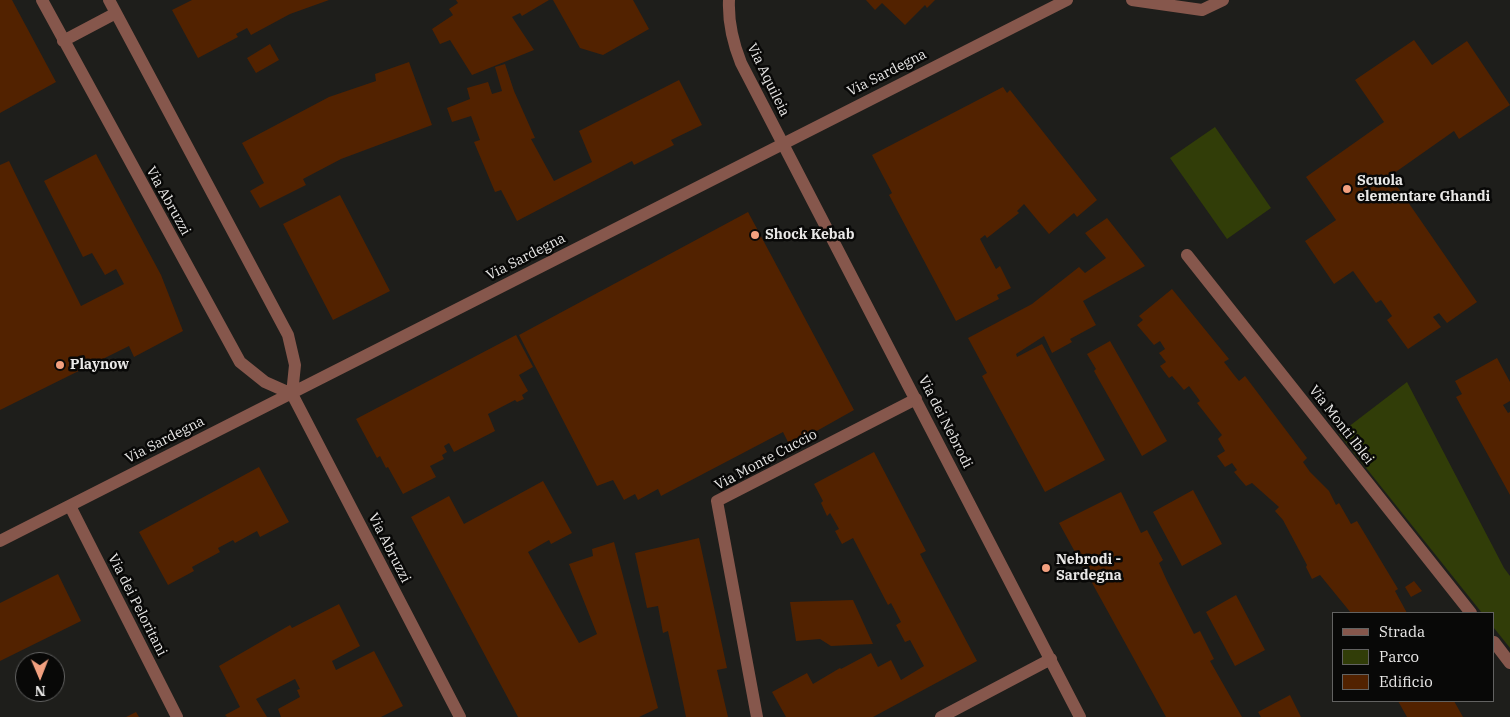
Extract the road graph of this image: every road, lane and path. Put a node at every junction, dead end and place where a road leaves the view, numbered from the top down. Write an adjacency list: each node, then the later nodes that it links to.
1 (42, 0): 8 (street, Via Abruzzi)
2 (109, 0): 7 (street)
3 (729, 0): 9 (street, Via Aquileia)
4 (1067, 0): 9 (street, Via Sardegna)
5 (1132, 0): 6 (street)
6 (1223, 0)
7 (116, 13): 8 (street); 11 (street)
8 (63, 41): 11 (street, Via Abruzzi)
9 (782, 142): 11 (street, Via Sardegna); 12 (street, Via dei Nebrodi)
10 (1187, 255): 15 (street, Via Monti Iblei)
11 (292, 394): 13 (street, Via Sardegna); 20 (street, Via Abruzzi)
12 (916, 399): 17 (street, Via dei Nebrodi); 21 (street, Via Monte Cuccio)
13 (70, 506): 14 (street, Via Sardegna); 19 (street, Via dei Peloritani)
14 (0, 541)
15 (1470, 612)
16 (1495, 643): 18 (street)
17 (1051, 660): 22 (street); 23 (street, Via dei Nebrodi)
18 (1510, 663)
19 (177, 717)
20 (460, 717)
21 (756, 717)
22 (941, 717)
23 (1080, 717)

